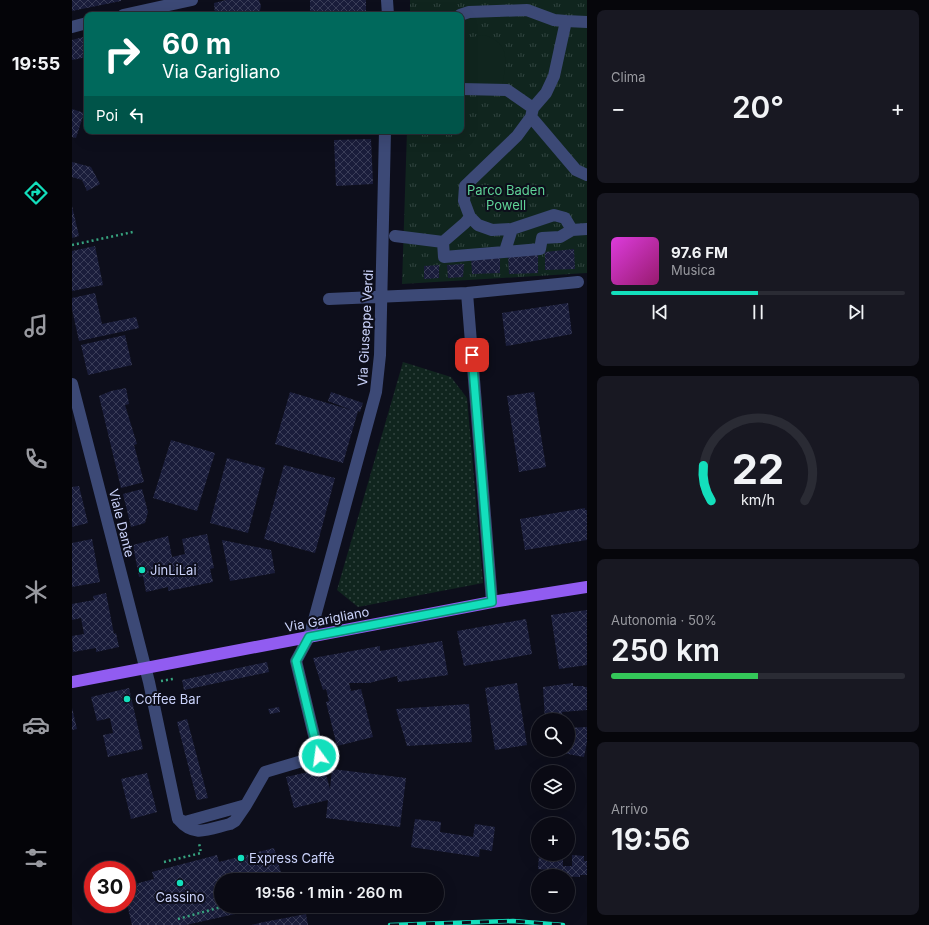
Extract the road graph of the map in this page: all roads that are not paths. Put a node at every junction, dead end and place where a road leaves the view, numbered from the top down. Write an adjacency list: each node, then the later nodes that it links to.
1 (192, 0): 3 (street)
2 (388, 0): 5 (street)
3 (159, 7): 4 (street)
4 (136, 12)
5 (388, 12)
6 (464, 14): 7 (street)
7 (566, 22): 8 (street); 12 (street)
8 (587, 22)
9 (84, 24): 10 (street)
10 (72, 27)
11 (464, 89): 12 (street)
12 (532, 112): 14 (street); 15 (street)
13 (385, 134): 24 (street, Via Giuseppe Verdi)
14 (587, 175)
15 (470, 217): 16 (street); 20 (street)
16 (512, 229): 18 (street); 21 (street)
17 (587, 229): 18 (street)
18 (572, 230): 21 (street)
19 (395, 236): 20 (street)
20 (443, 242): 21 (street)
21 (504, 251)
22 (578, 282): 23 (street)
23 (467, 293): 24 (street); 28 (street)
24 (382, 296): 25 (street); 29 (street, Via Giuseppe Verdi)
25 (329, 299)
26 (72, 384): 30 (street, Viale Dante)
27 (587, 587): 28 (main road, Via Garigliano)
28 (492, 602): 29 (main road, Via Garigliano)
29 (309, 637): 30 (main road, Via Garigliano); 32 (street, Via Giuseppe Verdi)
30 (145, 668): 31 (main road, Via Garigliano); 32 (street, Viale Dante)
31 (72, 682)
32 (178, 819)

